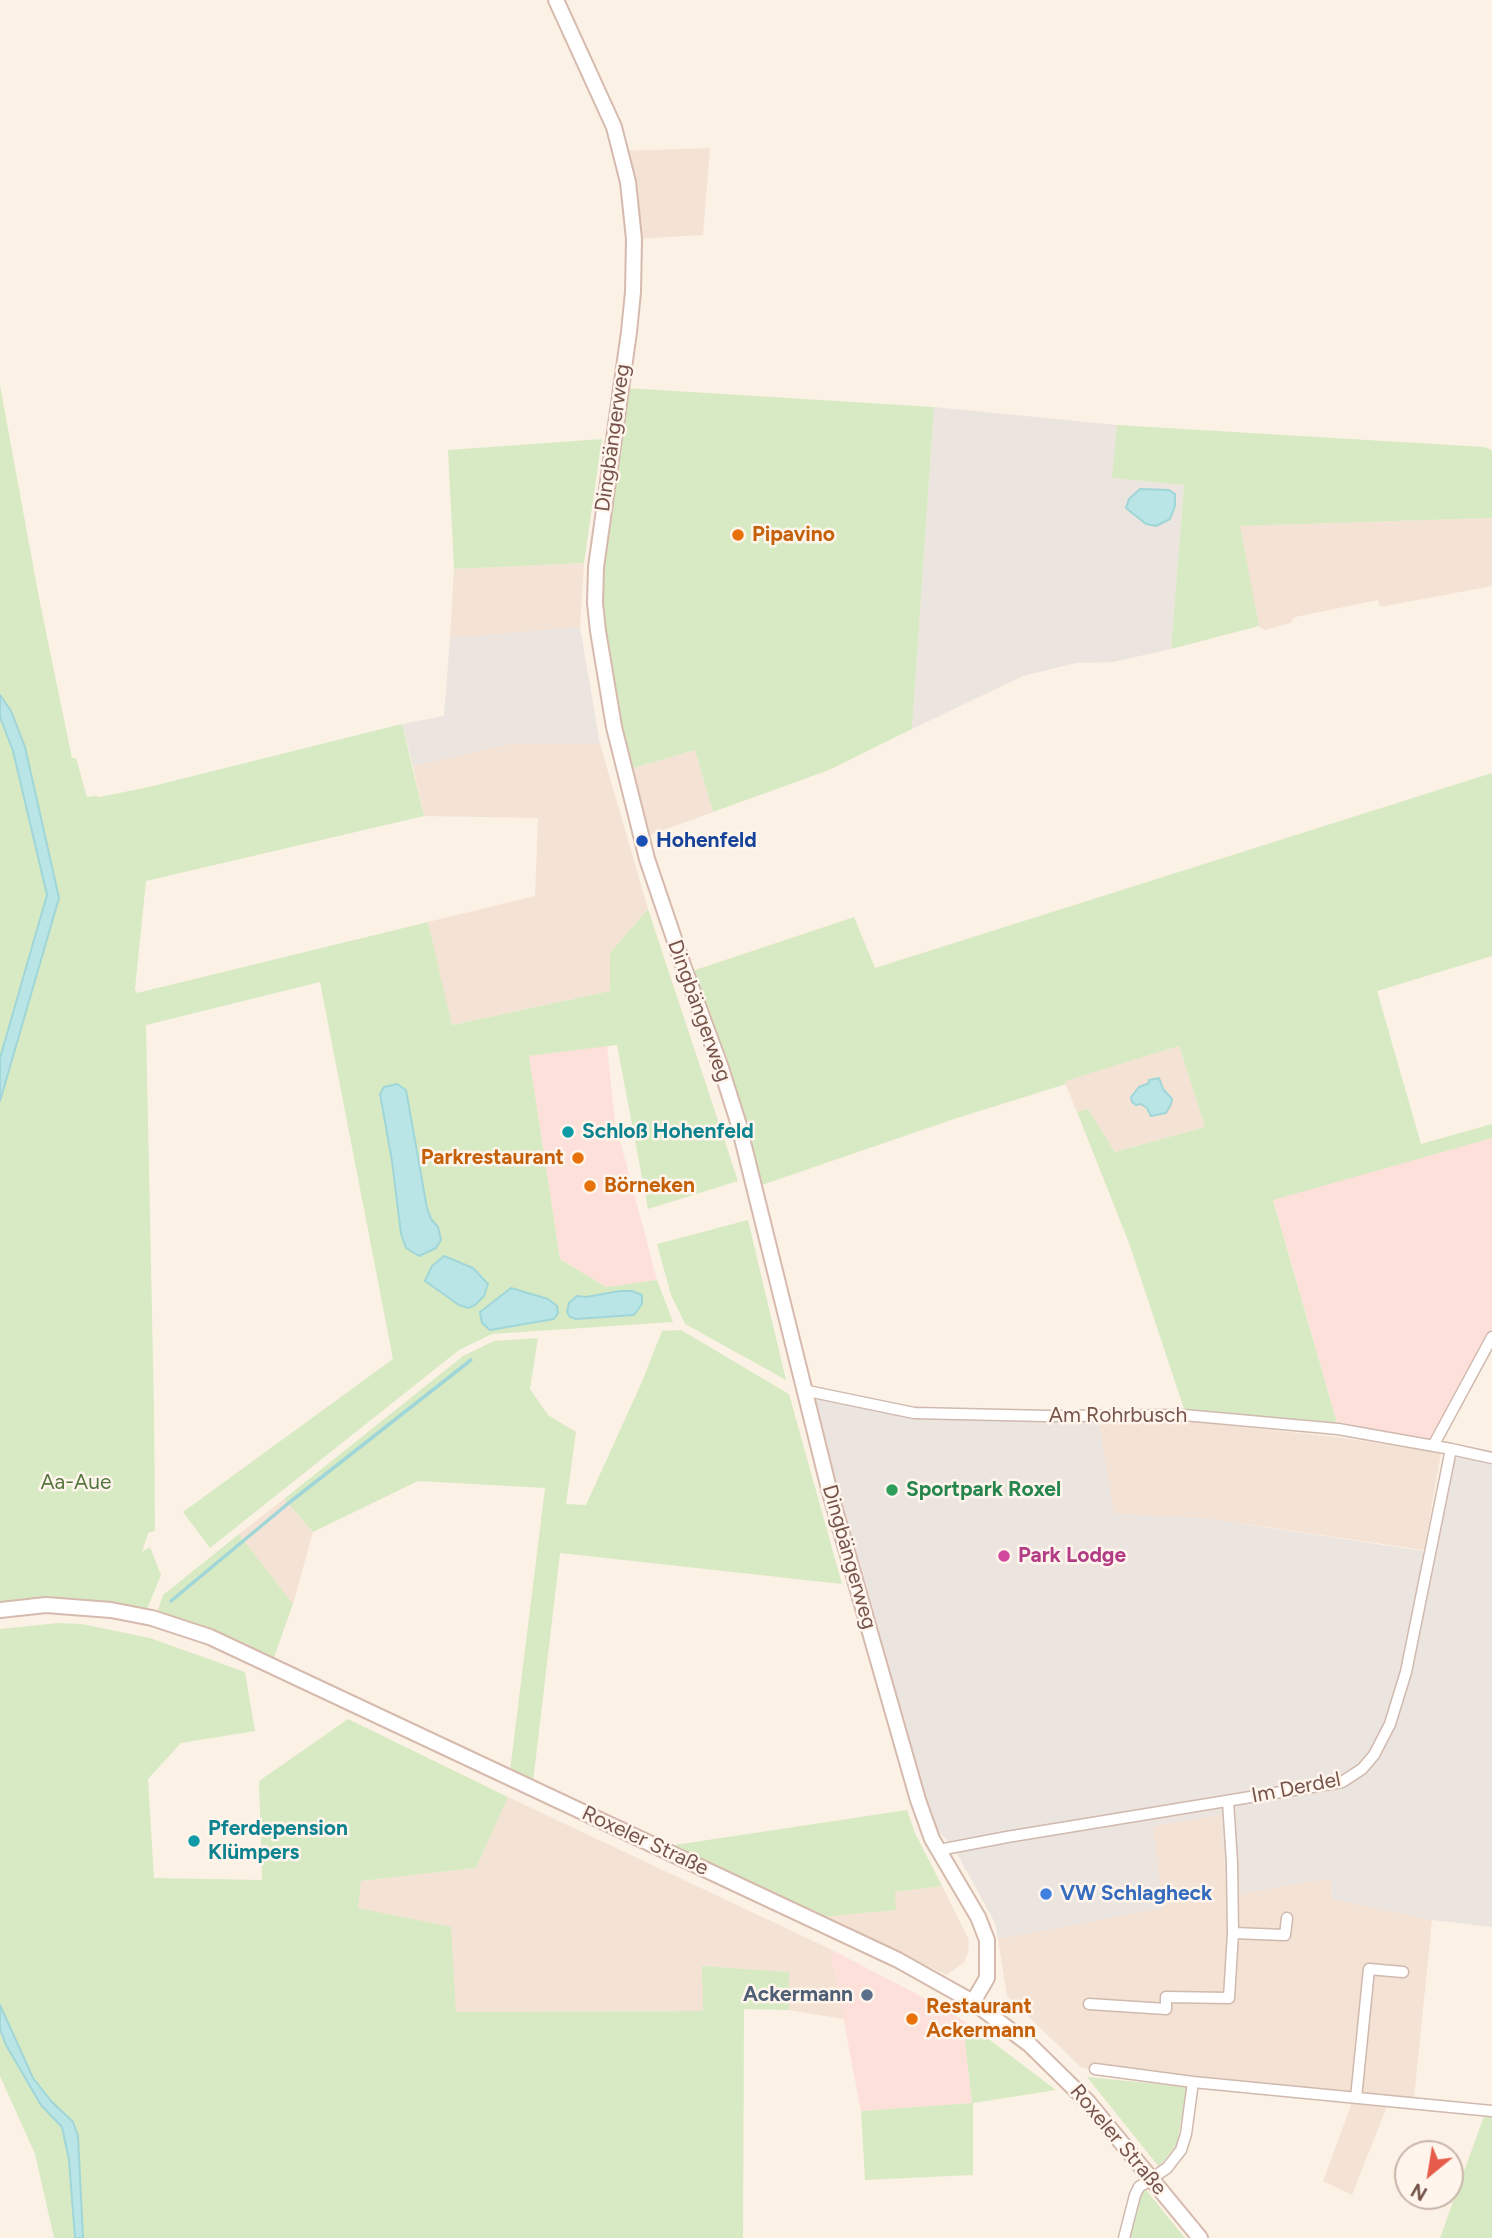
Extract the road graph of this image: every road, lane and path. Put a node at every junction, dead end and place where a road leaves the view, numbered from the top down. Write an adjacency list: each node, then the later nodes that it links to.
1 (556, 0): 3 (main road, Dingbängerweg)
2 (1492, 1337): 4 (street)
3 (803, 1390): 4 (street, Am Rohrbusch); 9 (main road, Dingbängerweg)
4 (1433, 1446): 5 (street, Am Rohrbusch)
5 (1451, 1449): 6 (street, Am Rohrbusch); 8 (street, Im Derdel)
6 (1492, 1458)
7 (0, 1610): 13 (main road, Roxeler Straße)
8 (1228, 1801): 9 (street, Im Derdel); 11 (street)
9 (939, 1850): 13 (main road, Dingbängerweg)
10 (1287, 1918): 11 (street)
11 (1233, 1933): 14 (street)
12 (1403, 1972): 17 (street)
13 (973, 2003): 19 (main road, Roxeler Straße)
14 (1089, 2004)
15 (1095, 2069): 16 (street)
16 (1193, 2082): 17 (street); 19 (street)
17 (1356, 2098): 18 (street)
18 (1492, 2111)
19 (1153, 2178): 20 (street); 21 (main road, Roxeler Straße)
20 (1124, 2238)
21 (1200, 2238)

